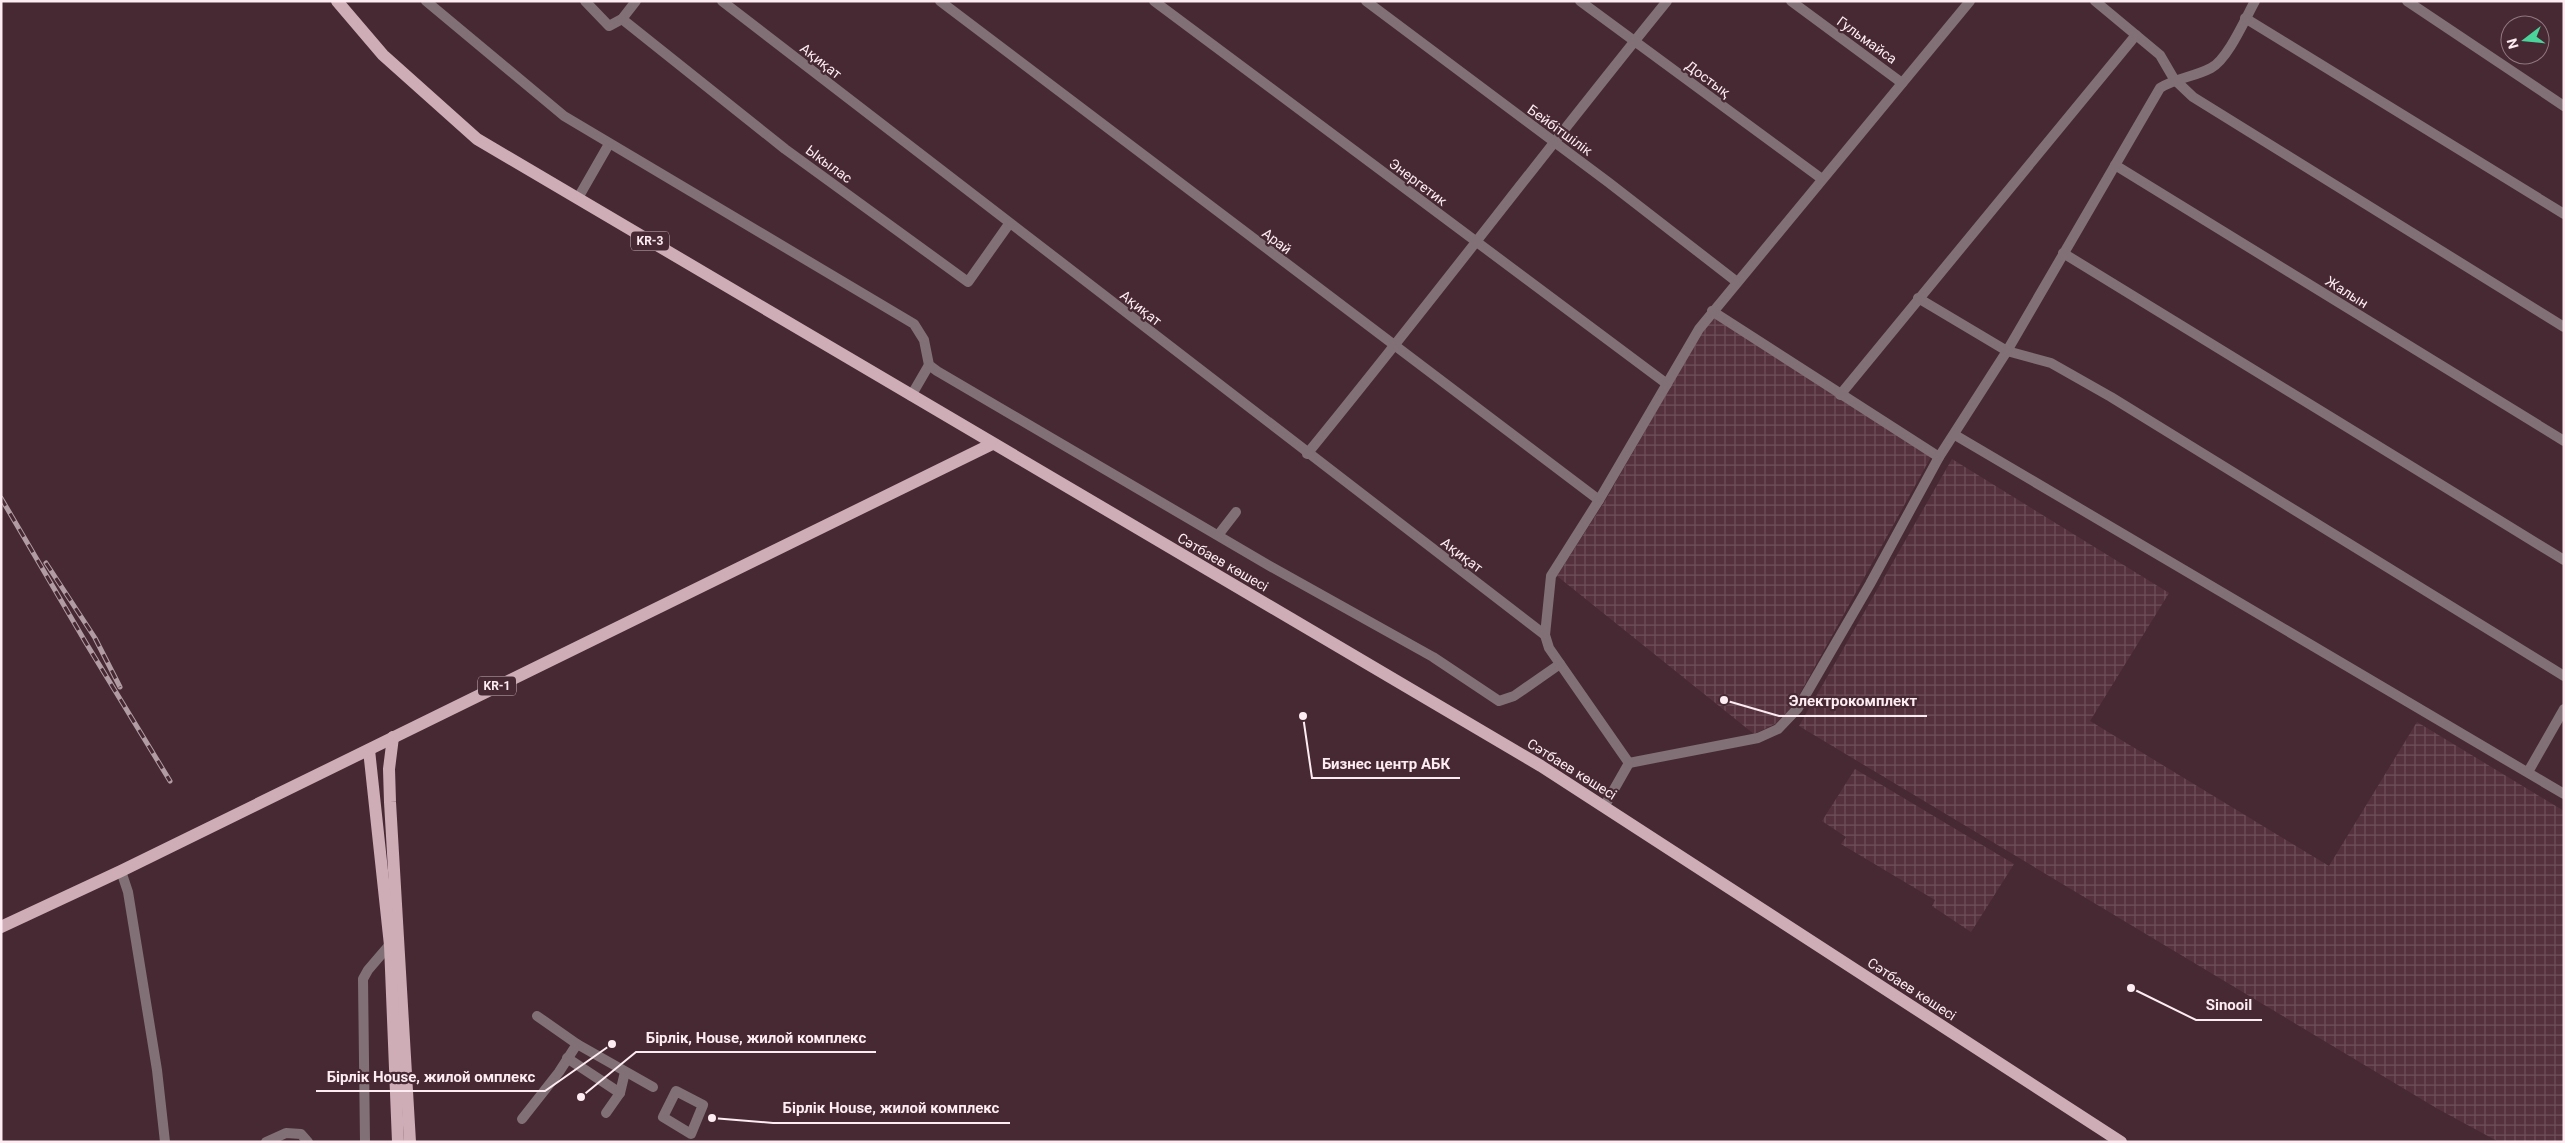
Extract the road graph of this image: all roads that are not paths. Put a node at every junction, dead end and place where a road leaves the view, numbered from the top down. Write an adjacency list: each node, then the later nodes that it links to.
1 (337, 1): 27 (main road, KR-3)
2 (426, 1): 23 (street)
3 (585, 1): 17 (street)
4 (636, 1): 17 (street)
5 (722, 1): 29 (street, Ақиқат)
6 (940, 1): 36 (street, Арай)
7 (1154, 1): 30 (street, Энергетик)
8 (1366, 1): 24 (street, Бейбітшілік)
9 (1580, 1): 19 (street, Достық)
10 (1667, 1): 19 (street)
11 (1791, 1): 21 (street, Гульмайса)
12 (1970, 1): 21 (street)
13 (2255, 1): 16 (street)
14 (2407, 1): 22 (street)
15 (2100, 3): 18 (street)
16 (2245, 18): 20 (street); 28 (street)
17 (622, 19): 29 (street, Ыкылас)
18 (2136, 35): 20 (street); 33 (street)
19 (1634, 42): 24 (street); 26 (street, Достық)
20 (2174, 79): 25 (street); 35 (street)
21 (1902, 83): 26 (street)
22 (2564, 106)
23 (609, 144): 27 (street); 38 (street)
24 (1554, 144): 30 (street); 32 (street, Бейбітшілік)
25 (2115, 165): 31 (street); 43 (street, Жалын)
26 (1822, 179): 32 (street)
27 (578, 198): 41 (main road, KR-3)
28 (2564, 214)
29 (1009, 224): 45 (street, Ақиқат)
30 (1475, 241): 36 (street); 39 (street, Энергетик)
31 (2063, 253): 37 (street); 50 (street)
32 (1736, 282): 34 (street)
33 (1918, 298): 37 (street); 40 (street)
34 (1712, 311): 39 (street); 40 (street)
35 (2564, 327)
36 (1394, 347): 45 (street); 47 (street, Арай)
37 (2007, 350): 42 (street); 53 (street)
38 (929, 365): 41 (street); 49 (street)
39 (1667, 384): 47 (street)
40 (1840, 395): 46 (street)
41 (911, 396): 44 (main road, KR-3)
42 (1955, 435): 46 (street); 58 (street)
43 (2564, 441)
44 (992, 444): 55 (main road, KR-1); 60 (main road, Сәтбаев көшесі / KR-3)
45 (1307, 454): 51 (street, Ақиқат)
46 (1939, 458): 57 (street)
47 (1599, 500): 51 (street)
48 (1236, 512): 49 (street)
49 (1219, 534): 52 (street)
50 (2564, 560)
51 (1545, 635): 52 (street)
52 (1560, 664): 57 (street)
53 (2564, 676)
54 (2564, 709): 58 (street)
55 (393, 737): 56 (main road, KR-1); 63 (main road)
56 (369, 750): 61 (main road, KR-1); 64 (main road)
57 (1629, 763): 60 (street)
58 (2528, 772): 59 (street)
59 (2564, 794)
60 (1604, 807): 79 (main road, Сәтбаев көшесі / KR-3)
61 (121, 871): 62 (main road, KR-1); 73 (street)
62 (1, 927)
63 (400, 934): 64 (street); 78 (main road)
64 (390, 945): 76 (street); 77 (main road)
65 (537, 1016): 66 (street)
66 (576, 1044): 67 (street); 68 (street)
67 (567, 1058): 70 (street); 72 (street)
68 (625, 1072): 69 (street); 70 (street)
69 (653, 1087)
70 (620, 1093): 71 (street)
71 (606, 1113)
72 (522, 1119)
73 (165, 1142)
74 (266, 1142): 75 (street)
75 (308, 1142)
76 (365, 1142)
77 (398, 1142)
78 (410, 1142)
79 (2121, 1142)

